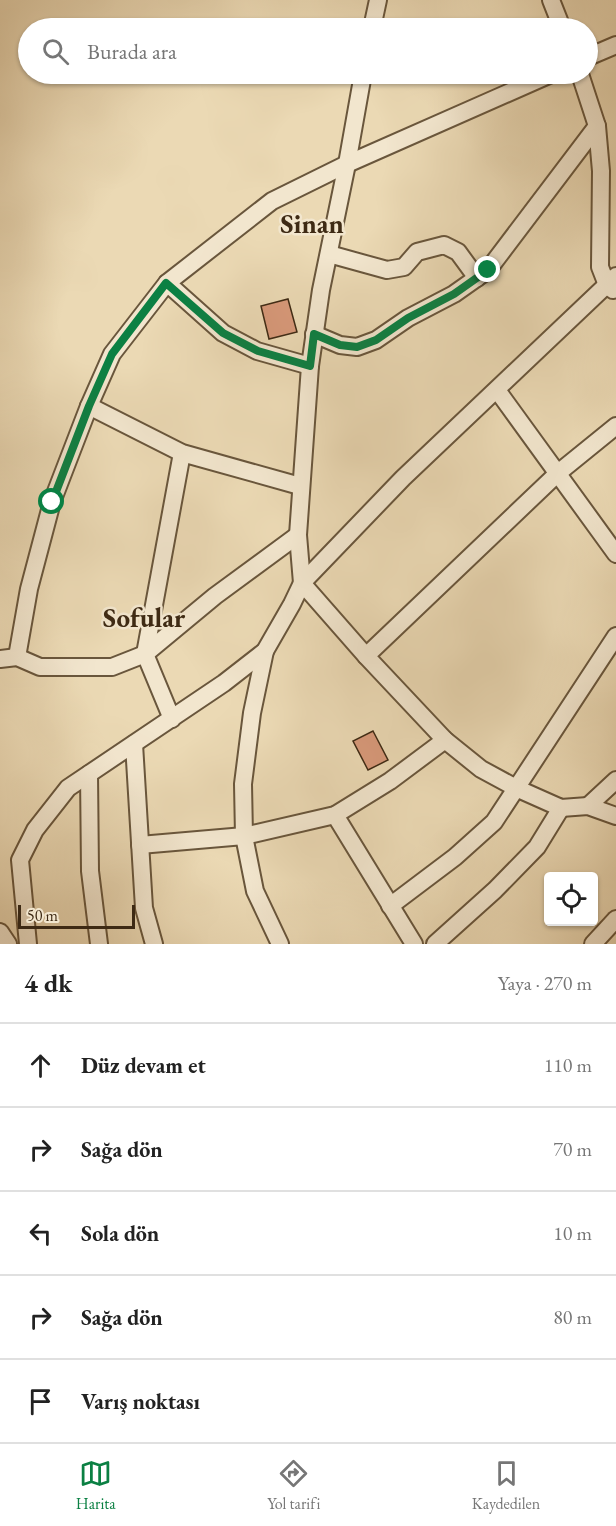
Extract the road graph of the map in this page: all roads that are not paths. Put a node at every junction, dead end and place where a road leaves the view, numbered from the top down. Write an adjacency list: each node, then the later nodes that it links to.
1 (378, 0): 3 (street)
2 (551, 0): 4 (street)
3 (374, 18)
4 (558, 18)
5 (616, 45): 6 (street)
6 (598, 53)
7 (361, 84): 11 (street)
8 (527, 84): 11 (street)
9 (583, 84): 10 (street)
10 (597, 126): 13 (street); 15 (street)
11 (347, 164): 12 (street); 14 (street)
12 (328, 254): 13 (street); 16 (street)
13 (477, 278): 16 (street)
14 (166, 283): 17 (street); 19 (street)
15 (613, 285): 18 (street)
16 (314, 334): 17 (street)
17 (310, 366): 23 (street)
18 (497, 390): 22 (street); 26 (street)
19 (89, 406): 21 (street); 31 (street)
20 (616, 426): 22 (street)
21 (182, 453): 23 (street); 29 (street)
22 (558, 473): 25 (street); 30 (street)
23 (300, 486): 24 (street)
24 (298, 535): 26 (street); 29 (street)
25 (616, 554)
26 (302, 583): 28 (street); 30 (street)
27 (616, 636): 38 (street)
28 (265, 651): 33 (street); 43 (street)
29 (145, 654): 31 (street); 33 (street)
30 (366, 656): 34 (street)
31 (17, 657): 32 (street)
32 (0, 659)
33 (172, 719): 35 (street)
34 (445, 740): 38 (street); 41 (street)
35 (134, 744): 36 (street); 44 (street)
36 (89, 774): 49 (street); 50 (street)
37 (616, 780): 39 (street)
38 (516, 788): 40 (street); 45 (street)
39 (588, 806): 40 (street); 42 (street)
40 (561, 808): 54 (street)
41 (335, 815): 43 (street); 45 (street)
42 (616, 816)
43 (244, 836): 44 (street); 52 (street)
44 (140, 845): 51 (street)
45 (390, 906): 53 (street)
46 (616, 919): 55 (street)
47 (0, 933): 48 (street)
48 (8, 944)
49 (28, 944)
50 (99, 944)
51 (154, 944)
52 (280, 944)
53 (414, 944)
54 (435, 944)
55 (593, 944)

